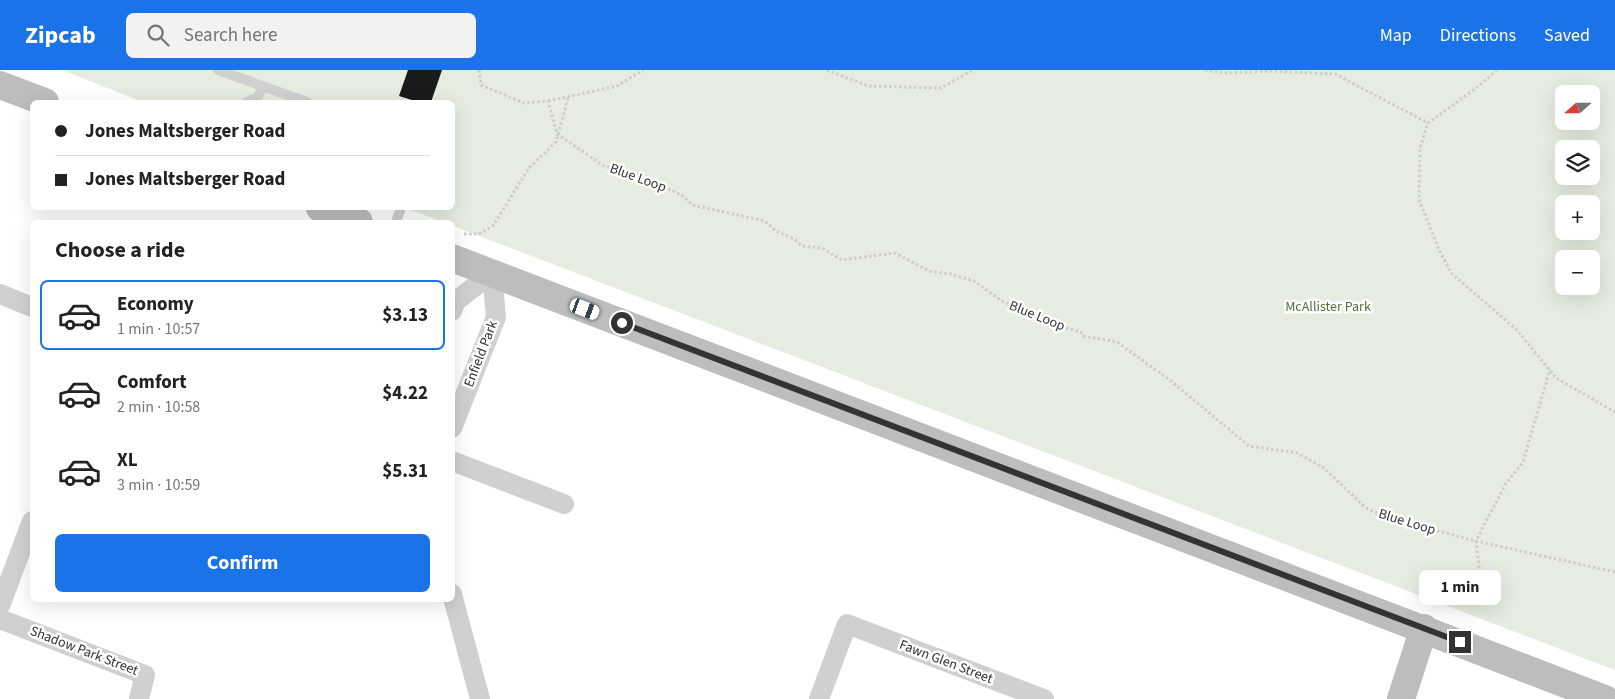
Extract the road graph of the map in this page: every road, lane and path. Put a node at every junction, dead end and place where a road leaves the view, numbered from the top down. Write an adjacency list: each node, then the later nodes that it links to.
1 (218, 70): 9 (lane)
2 (479, 70): 14 (path)
3 (643, 70): 10 (path)
4 (827, 70): 5 (path)
5 (973, 70)
6 (1205, 70): 15 (path)
7 (1497, 70): 15 (path)
8 (0, 85): 11 (main road)
9 (263, 86): 12 (lane); 13 (lane)
10 (568, 98): 14 (path); 16 (path)
11 (40, 100)
12 (259, 100)
13 (302, 100)
14 (548, 101): 16 (path)
15 (1428, 123): 24 (path)
16 (557, 134): 19 (path); 30 (path, Blue Loop)
17 (326, 210): 18 (main road)
18 (353, 220)
19 (456, 246): 20 (main road)
20 (492, 273): 22 (street); 26 (street, Enfield Park); 36 (main road)
21 (0, 294): 23 (street)
22 (455, 304)
23 (30, 306)
24 (1550, 369): 25 (path); 30 (path)
25 (1615, 412)
26 (455, 420)
27 (455, 462): 28 (street)
28 (564, 504)
29 (30, 526): 34 (street)
30 (1476, 541): 31 (path, Blue Loop); 32 (path)
31 (1615, 572)
32 (1468, 588)
33 (454, 602): 38 (street)
34 (0, 606)
35 (0, 619): 37 (street, Shadow Park Street)
36 (1424, 628): 41 (main road); 42 (main road)
37 (139, 699)
38 (480, 699)
39 (819, 699): 40 (street, Fawn Glen Street)
40 (1044, 699)
41 (1401, 699)
42 (1605, 699)

